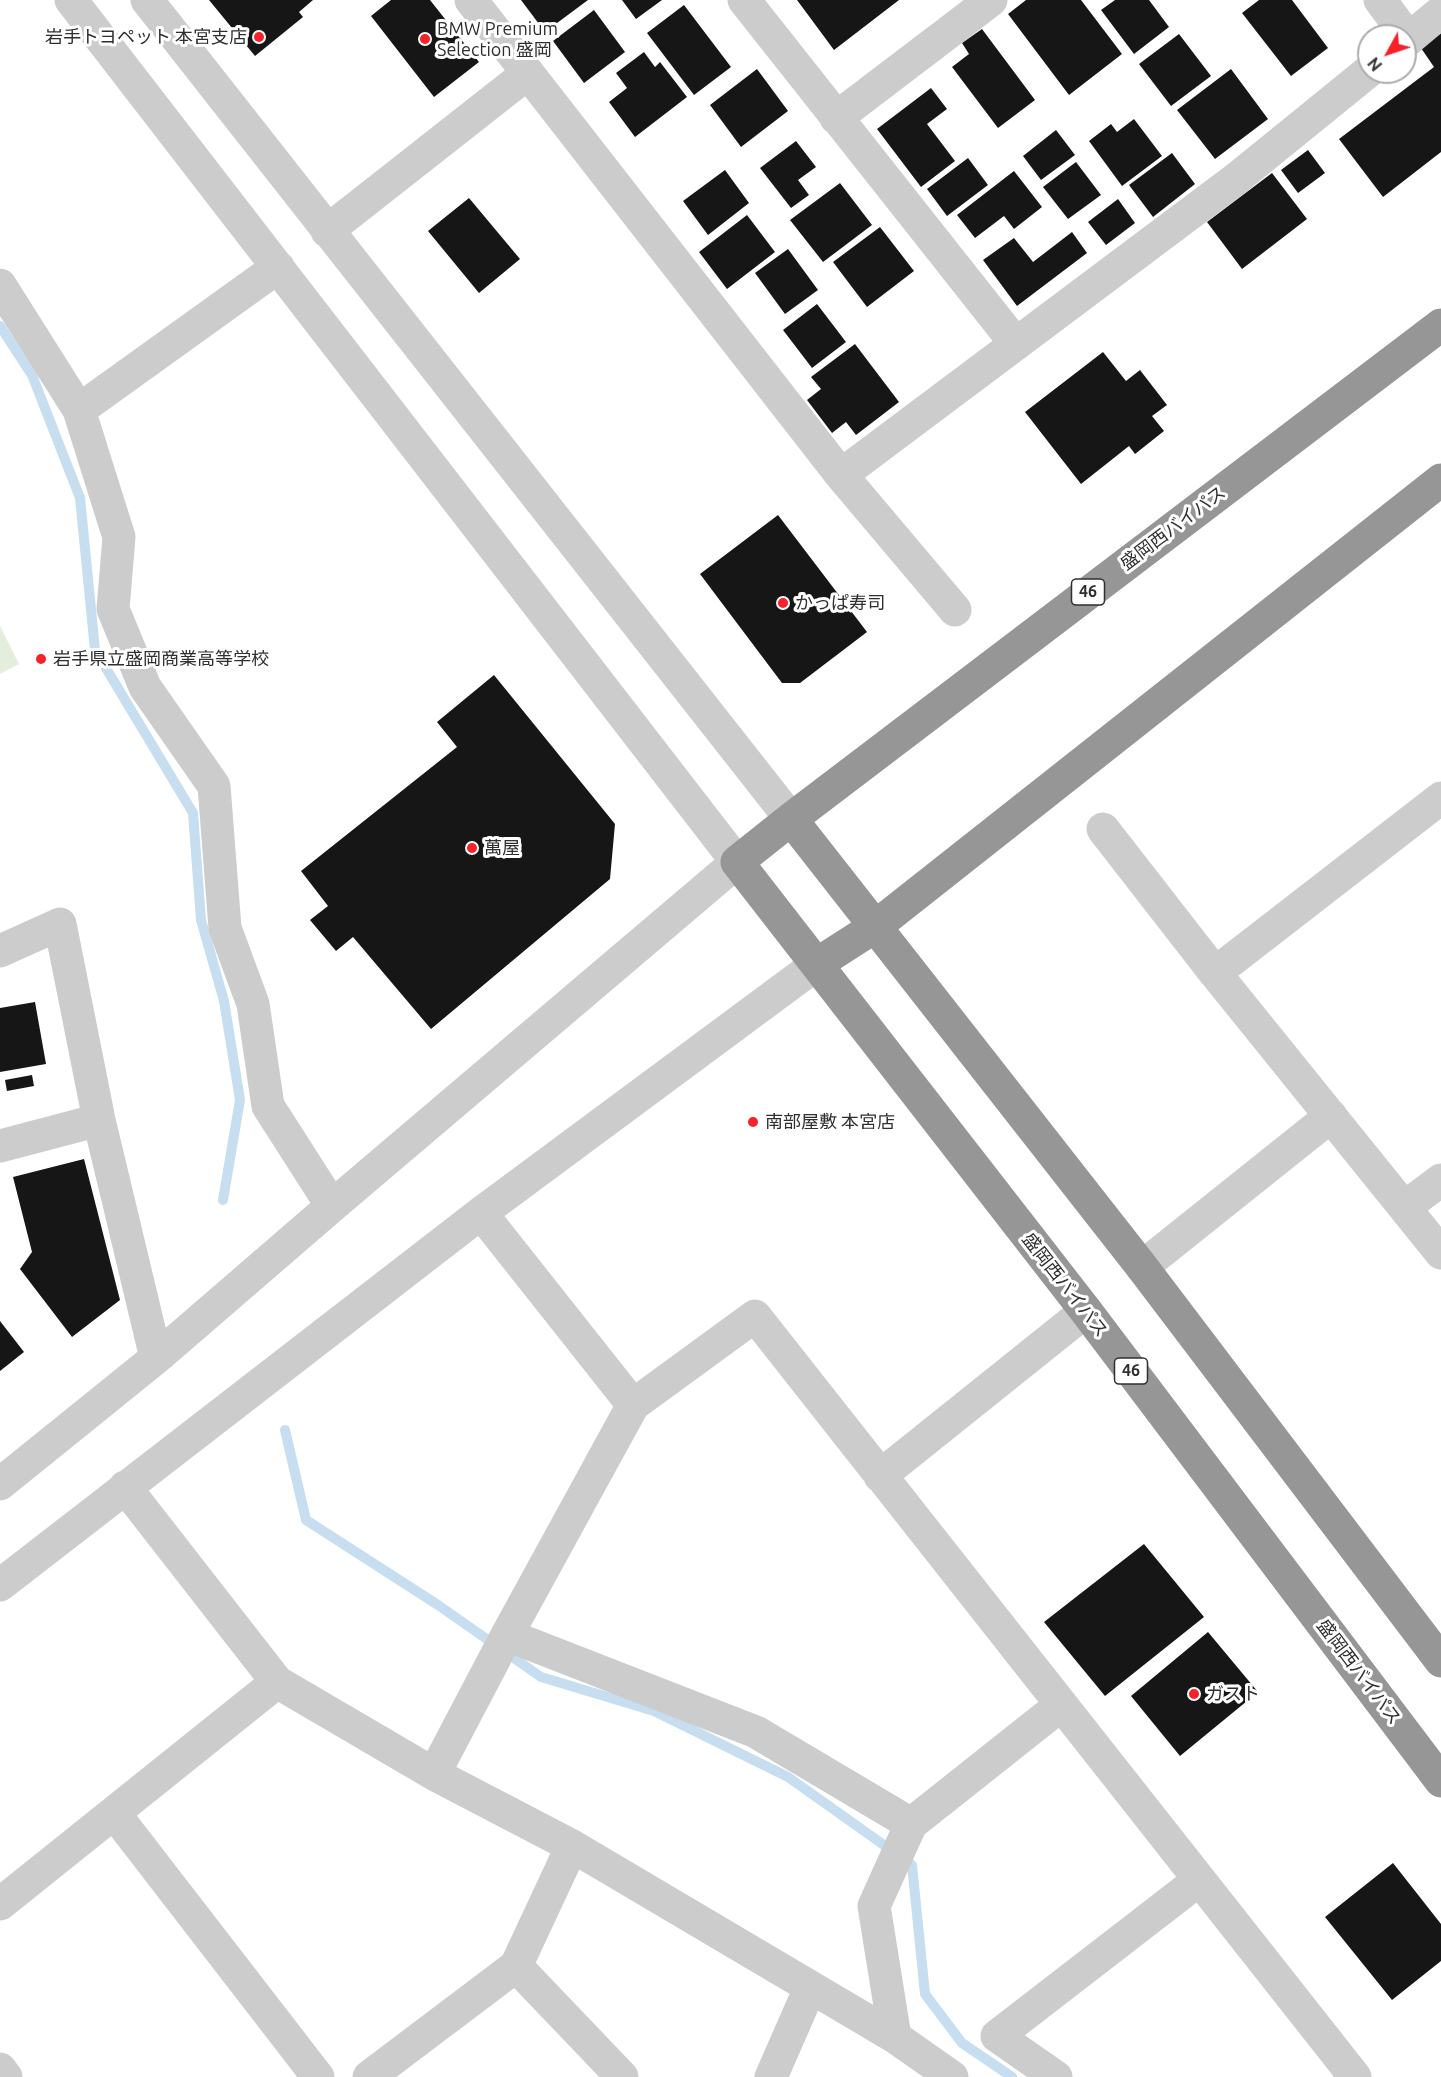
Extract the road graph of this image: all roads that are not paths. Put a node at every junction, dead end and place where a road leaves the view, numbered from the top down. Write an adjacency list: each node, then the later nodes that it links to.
1 (71, 0): 14 (street)
2 (147, 0): 13 (street)
3 (471, 0): 10 (street)
4 (744, 0): 12 (street)
5 (991, 0): 12 (street)
6 (1380, 0): 8 (street)
7 (1441, 12): 9 (street)
8 (1396, 24)
9 (1417, 32)
10 (528, 73): 13 (street); 19 (street)
11 (1357, 81): 17 (street)
12 (836, 118): 17 (street)
13 (327, 231): 23 (street)
14 (278, 267): 18 (street); 25 (street)
15 (0, 285): 18 (street)
16 (1441, 325): 23 (highway, 盛岡西バイパス / 46)
17 (1016, 344): 19 (street)
18 (79, 410): 34 (street)
19 (841, 476): 21 (street)
20 (1441, 480): 26 (highway)
21 (955, 610)
22 (1441, 798): 29 (street)
23 (791, 819): 25 (highway, 盛岡西バイパス / 46); 26 (highway)
24 (1103, 829): 29 (street)
25 (737, 862): 28 (highway, 盛岡西バイパス / 46); 34 (street)
26 (876, 926): 28 (highway); 38 (highway)
27 (0, 951): 31 (street)
28 (818, 964): 36 (street); 39 (highway, 盛岡西バイパス / 46)
29 (1215, 973): 30 (street)
30 (1331, 1116): 35 (street); 38 (street)
31 (99, 1120): 32 (street); 40 (street)
32 (0, 1146)
33 (1441, 1180): 35 (street)
34 (332, 1206): 40 (street)
35 (1405, 1207): 37 (street)
36 (482, 1213): 41 (street); 44 (street)
37 (1441, 1253)
38 (1142, 1267): 47 (highway)
39 (1086, 1311): 42 (street); 51 (highway, 盛岡西バイパス / 46)
40 (156, 1358): 43 (street)
41 (633, 1405): 42 (street); 46 (street)
42 (880, 1476): 49 (street)
43 (0, 1484)
44 (125, 1487): 45 (street); 48 (street)
45 (0, 1584)
46 (507, 1635): 50 (street); 53 (street)
47 (1441, 1661)
48 (277, 1682): 50 (street); 52 (street)
49 (1061, 1705): 53 (street); 55 (street)
50 (434, 1774): 54 (street)
51 (1441, 1781)
52 (114, 1813): 56 (street); 63 (street)
53 (911, 1824): 59 (street)
54 (572, 1846): 57 (street); 58 (street)
55 (1199, 1881): 67 (street); 68 (street)
56 (0, 1904)
57 (516, 1966): 64 (street); 65 (street)
58 (810, 1988): 59 (street); 66 (street)
59 (895, 2037): 61 (street)
60 (0, 2069): 62 (street)
61 (948, 2076)
62 (6, 2077)
63 (318, 2077)
64 (369, 2077)
65 (622, 2077)
66 (771, 2077)
67 (1056, 2077)
68 (1354, 2077)

